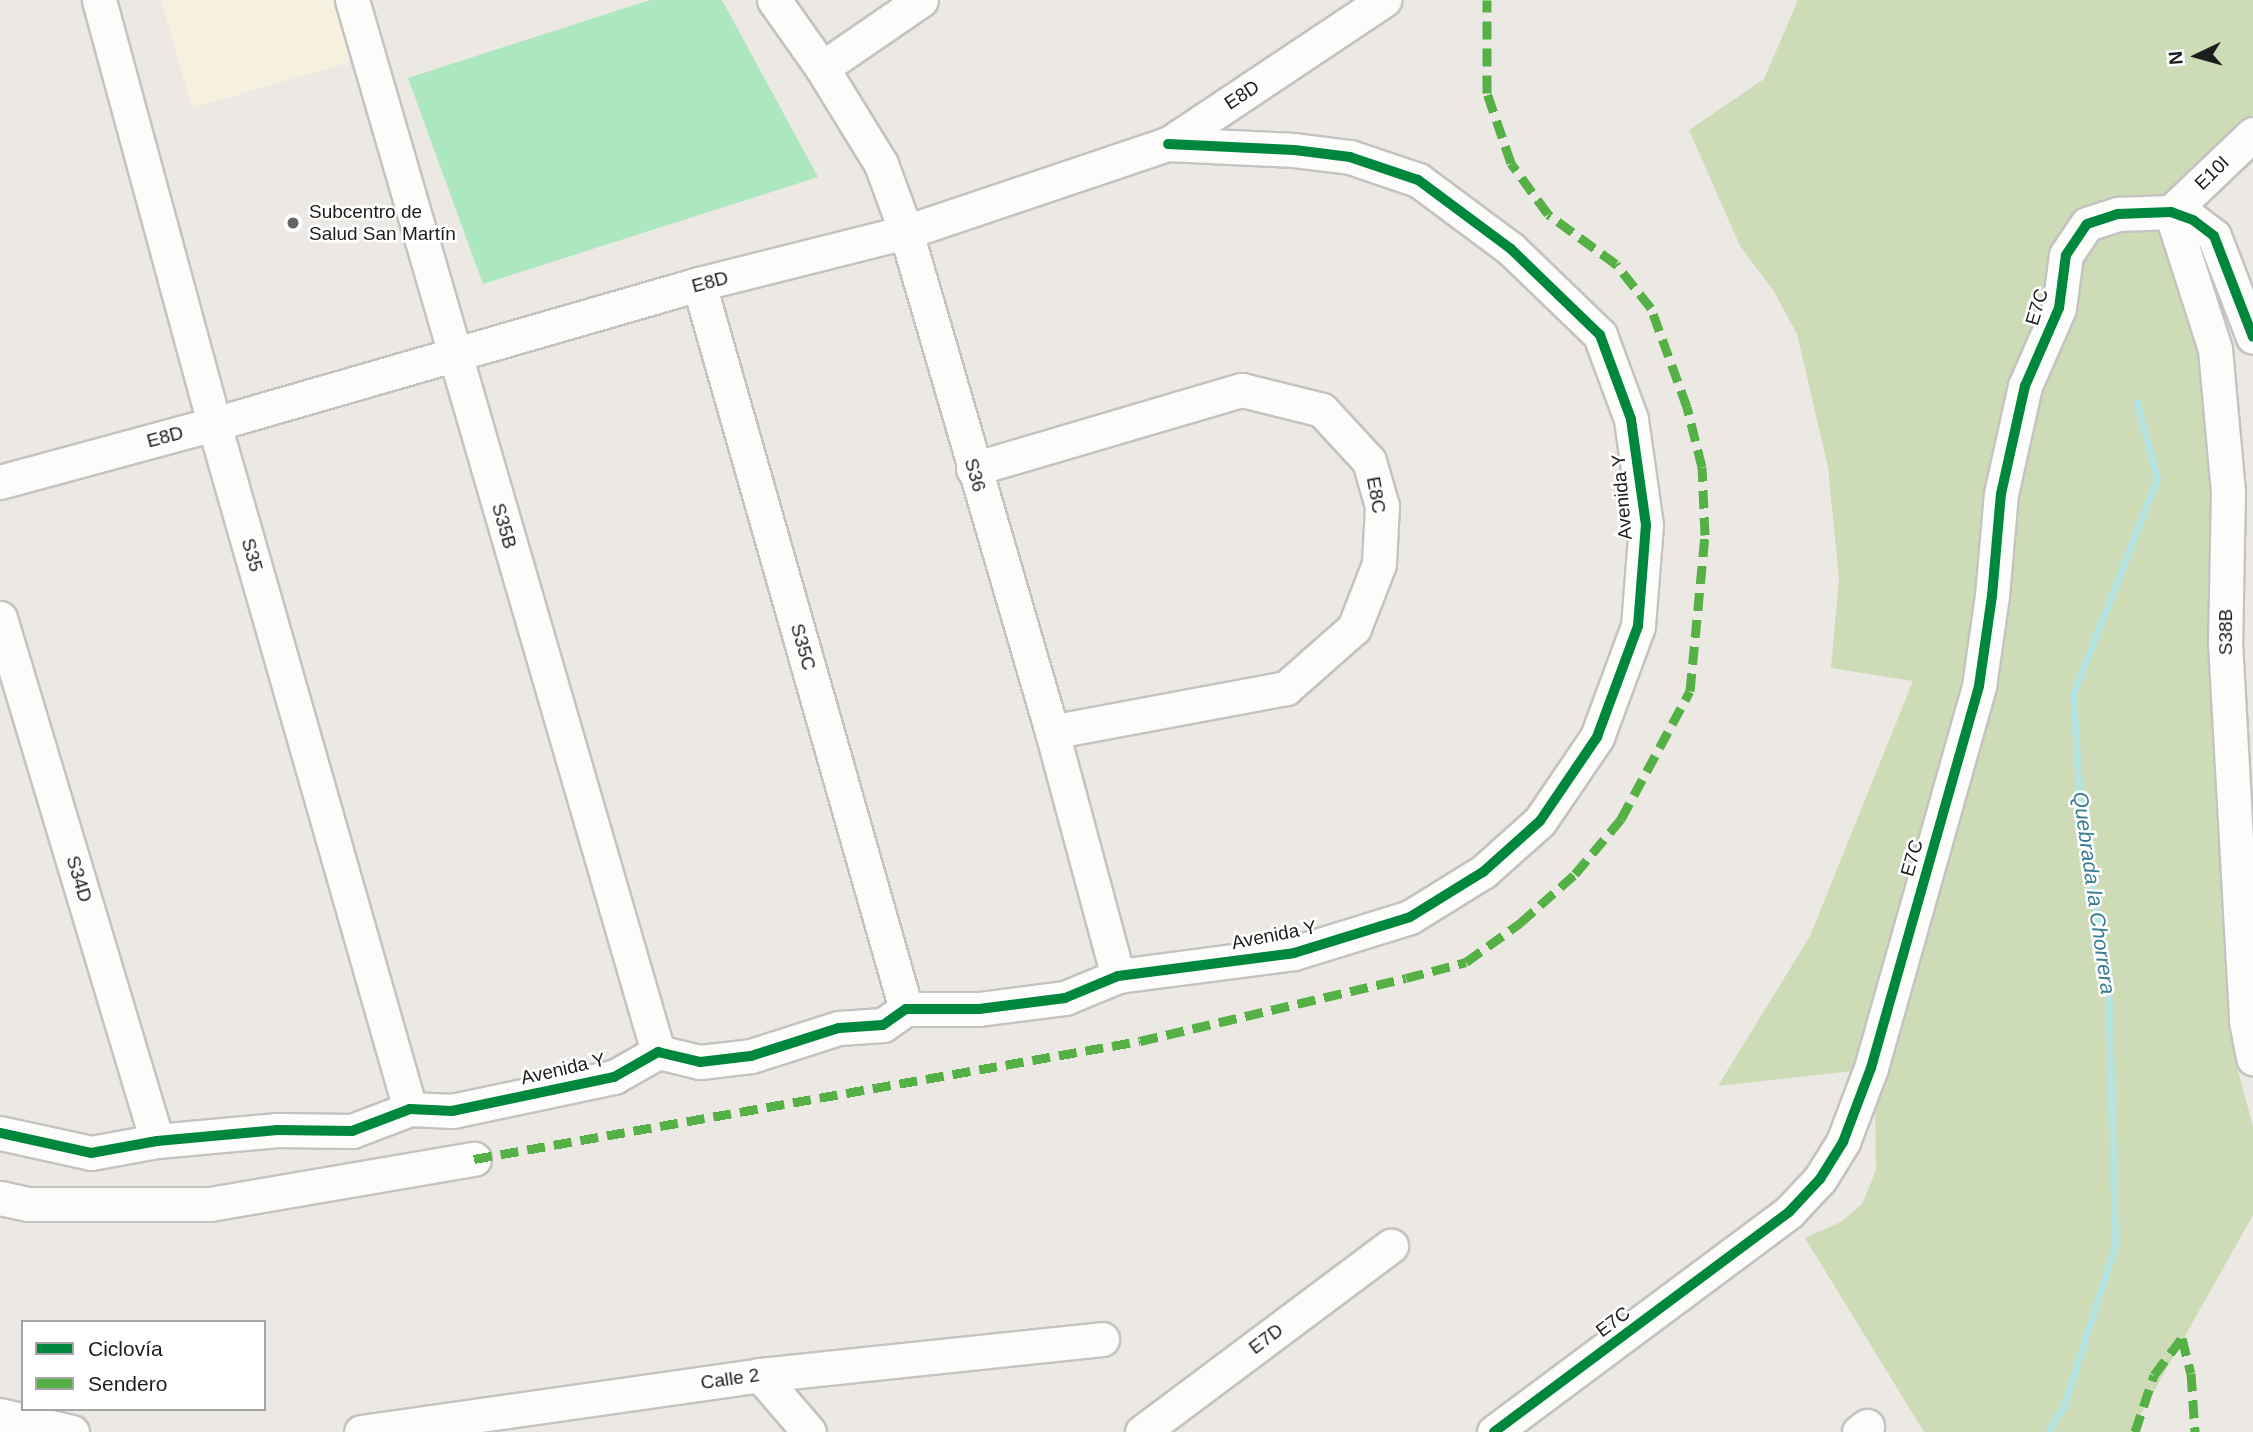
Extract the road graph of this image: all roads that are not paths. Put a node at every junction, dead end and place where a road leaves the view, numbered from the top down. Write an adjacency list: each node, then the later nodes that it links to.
1 (99, 0): 14 (street, S35)
2 (352, 0): 13 (street, S35B)
3 (774, 0): 6 (street, S36)
4 (921, 0): 6 (street)
5 (1384, 0): 8 (street, E8D)
6 (822, 68): 10 (street, S36)
7 (2253, 134): 9 (street, E10I)
8 (1168, 144): 10 (street, E8D); 19 (street, Avenida Y)
9 (2171, 212): 12 (street); 22 (street, S38B); 36 (street, E7C)
10 (906, 232): 11 (street, E8D); 15 (street, S36)
11 (699, 284): 13 (street, E8D); 20 (street, S35C)
12 (2253, 337)
13 (454, 354): 14 (street, E8D); 21 (street, S35B)
14 (214, 424): 16 (street, E8D); 23 (street, S35)
15 (973, 469): 18 (street, S36); 18 (street, E8C)
16 (0, 482)
17 (0, 618): 25 (street, S34D)
18 (1052, 732): 19 (street, S36)
19 (1118, 976): 20 (street, Avenida Y)
20 (906, 1009): 21 (street, Avenida Y)
21 (658, 1052): 23 (street, Avenida Y)
22 (2253, 1058)
23 (410, 1110): 25 (street, Avenida Y)
24 (0, 1133): 25 (street, Avenida Y)
25 (157, 1141)
26 (474, 1159): 27 (street)
27 (0, 1198)
28 (1391, 1246): 35 (street, E7D)
29 (1102, 1339): 30 (street, Calle 2)
30 (760, 1375): 33 (street, Calle 2); 34 (street)
31 (0, 1415): 32 (street)
32 (72, 1432)
33 (360, 1432)
34 (809, 1432)
35 (1142, 1432)
36 (1494, 1432)

